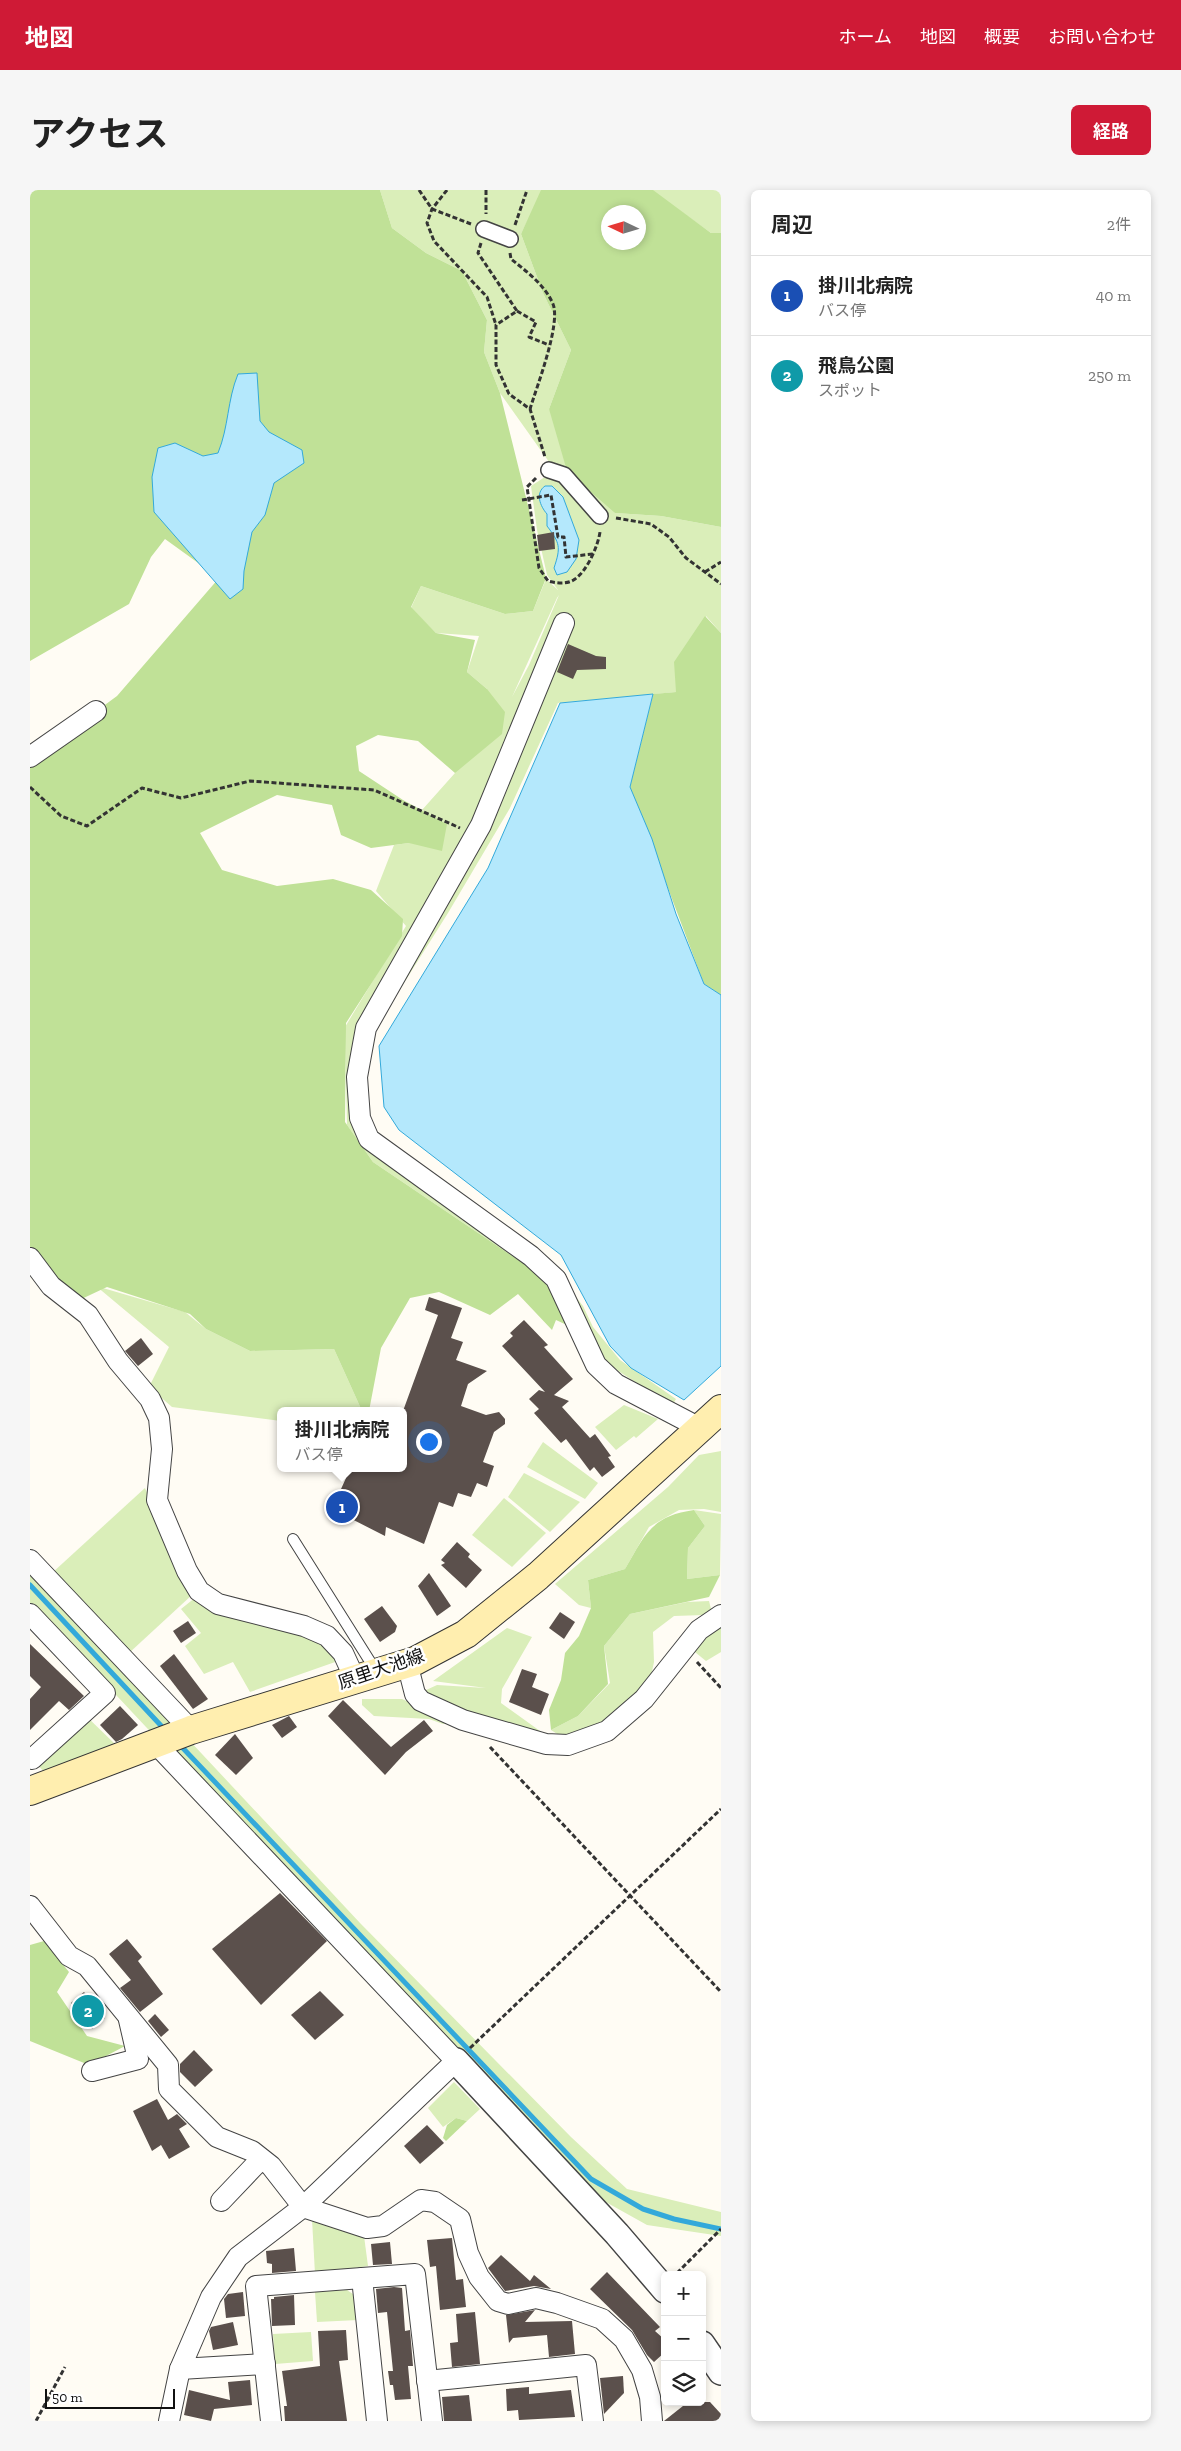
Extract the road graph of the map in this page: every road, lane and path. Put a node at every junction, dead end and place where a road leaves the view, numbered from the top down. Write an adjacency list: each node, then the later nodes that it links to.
1 (420, 190): 5 (path)
2 (447, 190): 5 (path)
3 (486, 190): 6 (path)
4 (527, 190): 7 (path)
5 (432, 209): 6 (path); 9 (path)
6 (484, 229): 7 (street); 8 (path)
7 (510, 239): 10 (path)
8 (517, 311): 9 (path); 10 (path)
9 (496, 325): 11 (path)
10 (548, 345): 11 (path)
11 (530, 409): 12 (path)
12 (549, 470): 14 (street); 14 (path)
13 (522, 500): 15 (path, bridge)
14 (600, 516): 17 (path)
15 (592, 554)
16 (721, 562): 17 (path)
17 (705, 572): 18 (path)
18 (721, 584)
19 (564, 623): 23 (street)
20 (96, 711): 21 (street)
21 (30, 757)
22 (30, 787): 23 (path)
23 (475, 835): 26 (street)
24 (30, 1258): 33 (street)
25 (721, 1409): 26 (main road, 原里大池線)
26 (700, 1428): 32 (main road, 原里大池線)
27 (293, 1540): 33 (lane)
28 (30, 1560): 36 (street)
29 (30, 1614): 37 (street)
30 (721, 1615): 31 (street)
31 (684, 1649): 34 (path); 35 (street)
32 (406, 1663): 33 (main road, 原里大池線); 35 (street)
33 (366, 1675): 36 (main road, 原里大池線)
34 (721, 1688)
35 (464, 1720): 40 (path)
36 (174, 1737): 38 (main road, 原里大池線); 45 (street)
37 (31, 1758): 38 (street)
38 (41, 1787)
39 (721, 1809): 40 (path)
40 (630, 1896): 42 (path); 44 (path)
41 (30, 1906): 43 (street)
42 (721, 1992)
43 (129, 2017): 46 (street); 47 (street)
44 (481, 2038)
45 (456, 2061): 49 (street); 53 (street)
46 (92, 2071)
47 (262, 2159): 48 (street); 49 (street)
48 (221, 2201)
49 (303, 2207): 57 (street); 66 (street)
50 (721, 2229): 51 (path)
51 (679, 2271)
52 (362, 2278): 55 (street); 59 (street); 63 (street)
53 (661, 2285)
54 (706, 2350): 58 (street)
55 (265, 2364): 57 (street); 62 (street)
56 (65, 2367): 60 (path)
57 (180, 2369): 61 (street)
58 (721, 2372)
59 (427, 2381): 64 (street); 65 (street)
60 (36, 2421)
61 (169, 2421)
62 (271, 2421)
63 (377, 2421)
64 (432, 2421)
65 (593, 2421)
66 (652, 2421)

